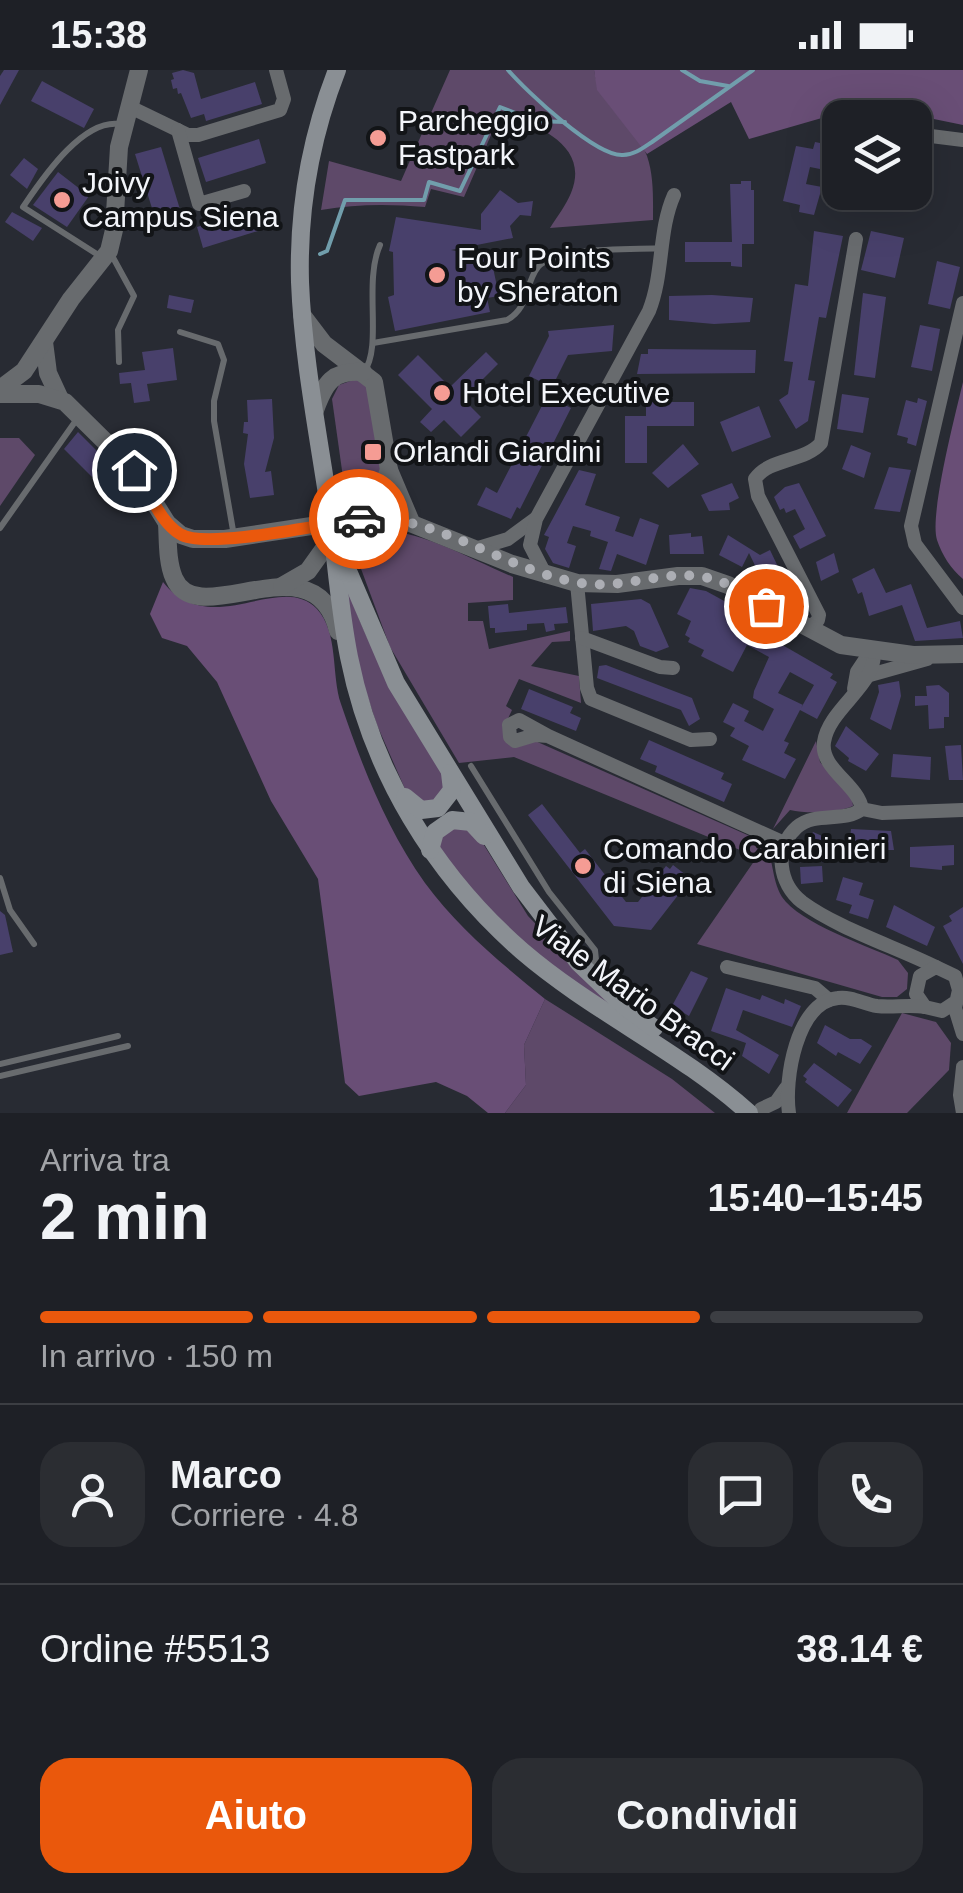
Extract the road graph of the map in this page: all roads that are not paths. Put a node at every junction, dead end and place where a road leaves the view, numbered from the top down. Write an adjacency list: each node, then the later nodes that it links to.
1 (140, 70): 4 (street)
2 (276, 70): 5 (street)
3 (337, 70): 15 (main road, Viale Mario Bracci)
4 (127, 116): 5 (street); 13 (street); 13 (lane)
5 (178, 130): 8 (street)
6 (932, 136): 7 (street)
7 (963, 140)
8 (244, 191)
9 (674, 195): 12 (street)
10 (856, 239): 45 (street)
11 (380, 245): 17 (lane)
12 (663, 248): 17 (lane); 29 (street)
13 (106, 255): 18 (street); 19 (lane)
14 (963, 303): 44 (street)
15 (302, 315): 21 (street); 25 (main road, Viale Mario Bracci)
16 (180, 332): 35 (lane)
17 (372, 343): 21 (lane)
18 (44, 350): 20 (street); 22 (street); 24 (street)
19 (120, 362)
20 (24, 371): 22 (street); 23 (street)
21 (363, 372): 25 (street); 27 (street)
22 (27, 393): 23 (street); 24 (street)
23 (0, 397): 24 (street)
24 (59, 404): 26 (street)
25 (314, 410): 33 (main road, Viale Mario Bracci)
26 (79, 418): 31 (street); 32 (lane)
27 (389, 470): 28 (street); 30 (street)
28 (372, 517): 30 (street); 35 (street)
29 (536, 518): 36 (street); 37 (street)
30 (411, 522): 38 (street)
31 (167, 523): 34 (street); 43 (street)
32 (0, 528)
33 (333, 536): 42 (street); 51 (main road, Viale Mario Bracci); 58 (main road, Viale Mario Bracci)
34 (189, 538): 35 (street); 43 (street)
35 (234, 538)
36 (508, 539): 38 (street); 39 (street)
37 (530, 545): 39 (street); 40 (street)
38 (475, 549): 39 (street)
39 (512, 564): 40 (street)
40 (546, 576): 41 (street)
41 (577, 583): 45 (street); 46 (street)
42 (281, 587): 43 (street); 51 (street)
43 (184, 590)
44 (963, 608)
45 (810, 628): 47 (street); 48 (street)
46 (582, 638): 52 (street); 55 (street)
47 (841, 645): 48 (street); 53 (street)
48 (873, 648): 50 (street); 53 (street)
49 (963, 654): 50 (street)
50 (936, 655): 53 (street)
51 (349, 659): 56 (main road, Viale Mario Bracci)
52 (673, 668)
53 (863, 673): 59 (street)
54 (548, 736): 63 (street)
55 (710, 739)
56 (376, 749): 58 (main road); 64 (main road, Viale Mario Bracci)
57 (471, 766): 61 (lane)
58 (448, 769): 62 (main road, Viale Mario Bracci)
59 (862, 809): 60 (street); 63 (street)
60 (963, 810)
61 (500, 813): 62 (lane); 66 (lane)
62 (482, 821): 65 (main road, Viale Mario Bracci)
63 (784, 843): 70 (street)
64 (430, 850): 65 (main road); 86 (main road, Viale Mario Bracci)
65 (502, 854): 68 (main road, Viale Mario Bracci)
66 (538, 876): 68 (lane); 73 (lane)
67 (0, 878): 69 (lane)
68 (521, 887): 73 (main road, Viale Mario Bracci)
69 (34, 944)
70 (901, 951): 72 (street); 74 (street)
71 (727, 967): 75 (street)
72 (950, 969): 74 (street); 78 (street)
73 (588, 972): 86 (main road, Viale Mario Bracci)
74 (916, 985): 76 (street); 77 (street)
75 (829, 1000): 76 (street); 85 (street)
76 (896, 1006): 77 (street)
77 (924, 1007): 78 (street)
78 (948, 1007): 79 (street)
79 (960, 1029)
80 (118, 1036): 82 (lane)
81 (128, 1046): 84 (lane)
82 (0, 1064)
83 (963, 1067): 88 (street)
84 (0, 1076)
85 (786, 1088): 86 (street); 87 (street)
86 (759, 1112)
87 (790, 1113)
88 (963, 1113)

